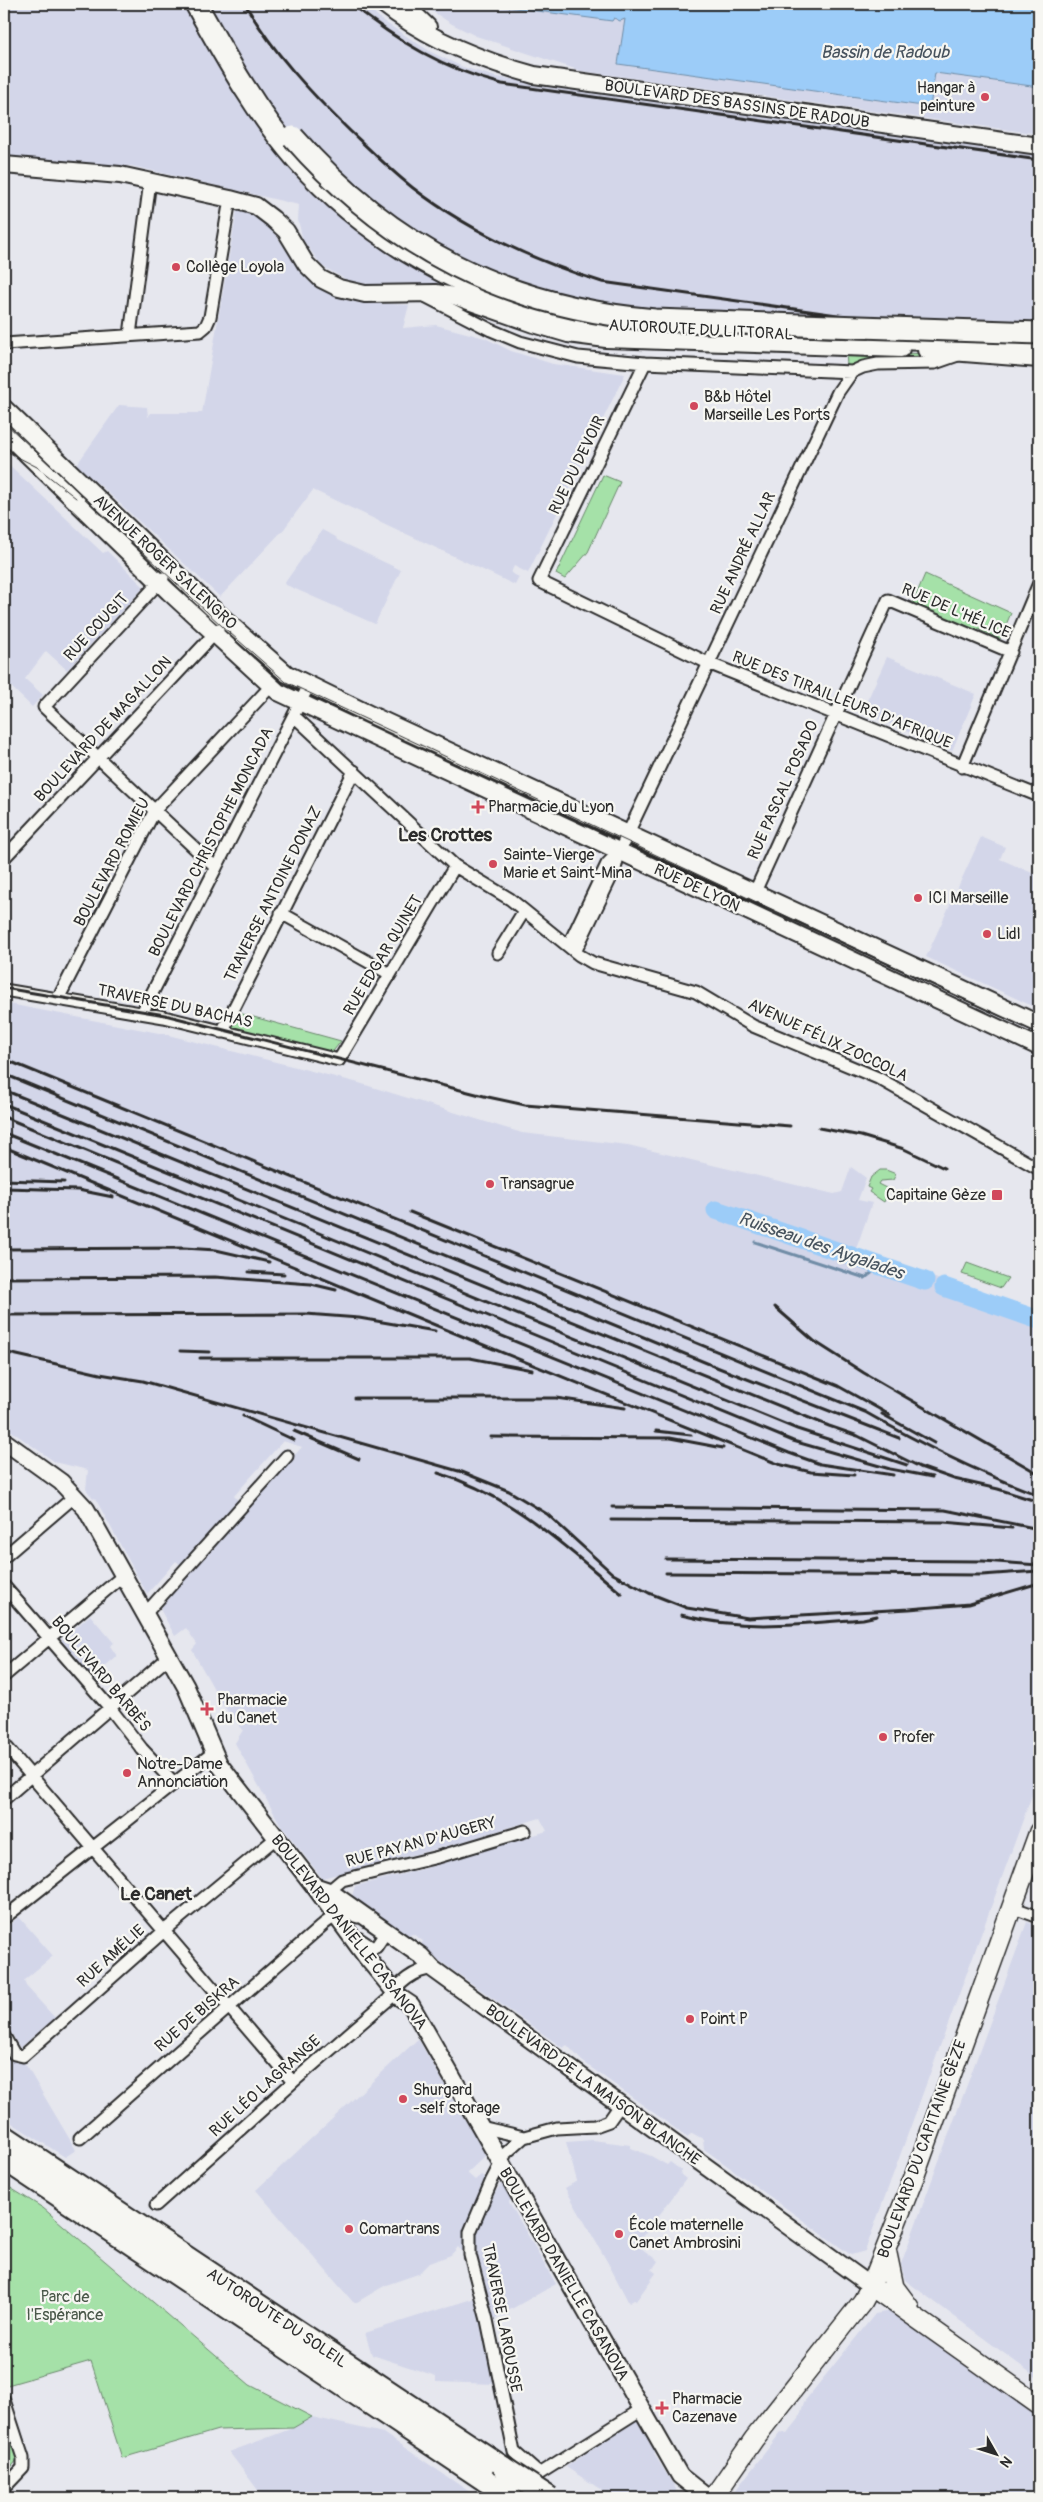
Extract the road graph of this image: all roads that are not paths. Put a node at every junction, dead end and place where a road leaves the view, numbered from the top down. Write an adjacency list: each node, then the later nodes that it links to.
1 (196, 4): 14 (highway, AUTOROUTE DU LITTORAL)
2 (208, 4): 11 (highway, AUTOROUTE DU LITTORAL, bridge)
3 (383, 4): 5 (street, BOULEVARD DES BASSINS DE RADOUB)
4 (404, 4): 5 (street, BOULEVARD DES BASSINS DE RADOUB)
5 (441, 41): 6 (street, BOULEVARD DES BASSINS DE RADOUB)
6 (1039, 146)
7 (4, 166): 8 (street)
8 (150, 181): 9 (street); 12 (street)
9 (230, 199): 10 (street); 12 (street)
10 (419, 294): 15 (street); 17 (street)
11 (1039, 333)
12 (130, 335): 13 (street)
13 (4, 344)
14 (1039, 345)
15 (962, 354): 16 (street); 18 (street)
16 (1039, 360)
17 (645, 362): 18 (street); 22 (street, RUE DU DEVOIR)
18 (852, 372): 29 (street, RUE ANDRÉ ALLAR)
19 (4, 408): 21 (street, AVENUE ROGER SALENGRO)
20 (4, 432): 23 (street, AVENUE ROGER SALENGRO)
21 (171, 569): 23 (street, RUE COUGIT); 26 (street, AVENUE ROGER SALENGRO)
22 (539, 580): 29 (street, RUE DES TIRAILLEURS D'AFRIQUE)
23 (159, 582): 27 (street, AVENUE ROGER SALENGRO); 35 (street, RUE COUGIT)
24 (1039, 583): 28 (street)
25 (888, 600): 28 (street, RUE DE L'HÉLICE); 34 (street, RUE PASCAL POSADO)
26 (226, 621): 27 (street, BOULEVARD DE MAGALLON); 30 (street, AVENUE ROGER SALENGRO)
27 (215, 634): 31 (street, AVENUE ROGER SALENGRO); 35 (street, BOULEVARD DE MAGALLON)
28 (1011, 652): 36 (street)
29 (708, 663): 34 (street, RUE DES TIRAILLEURS D'AFRIQUE); 40 (street, RUE ANDRÉ ALLAR)
30 (309, 685): 32 (street, AVENUE ROGER SALENGRO); 33 (street, BOULEVARD CHRISTOPHE MONCADA)
31 (270, 686): 33 (street, AVENUE ROGER SALENGRO); 39 (street, BOULEVARD ROMIEU)
32 (338, 699): 40 (street, RUE DE LYON)
33 (297, 710): 37 (street, AVENUE FÉLIX ZOCCOLA); 41 (street, RUE DE LYON); 44 (street, BOULEVARD CHRISTOPHE MONCADA)
34 (835, 715): 36 (street, RUE DES TIRAILLEURS D'AFRIQUE); 45 (street, RUE PASCAL POSADO)
35 (97, 758): 39 (street); 42 (street, BOULEVARD DE MAGALLON)
36 (962, 767): 38 (street, RUE DES TIRAILLEURS D'AFRIQUE)
37 (354, 772): 43 (street, AVENUE FÉLIX ZOCCOLA); 47 (street, TRAVERSE ANTOINE DONAZ)
38 (1039, 796)
39 (154, 810): 44 (street); 52 (street, BOULEVARD ROMIEU)
40 (628, 834): 41 (street, RUE ANDRÉ ALLAR); 54 (street, RUE DE LYON)
41 (619, 852): 48 (street, RUE ANDRÉ ALLAR); 56 (street, RUE DE LYON)
42 (4, 858)
43 (455, 866): 46 (street, AVENUE FÉLIX ZOCCOLA); 50 (street, RUE EDGAR QUINET)
44 (216, 868): 53 (street, BOULEVARD CHRISTOPHE MONCADA)
45 (758, 885)
46 (524, 911): 48 (street, AVENUE FÉLIX ZOCCOLA); 49 (street)
47 (281, 913): 50 (street); 55 (street, TRAVERSE ANTOINE DONAZ)
48 (572, 949): 58 (street, AVENUE FÉLIX ZOCCOLA)
49 (498, 953)
50 (390, 974): 57 (street, RUE EDGAR QUINET)
51 (4, 990): 52 (street, TRAVERSE DU BACHAS)
52 (58, 999): 53 (street, TRAVERSE DU BACHAS)
53 (142, 1013): 55 (street, TRAVERSE DU BACHAS)
54 (1039, 1024)
55 (222, 1032): 57 (street, TRAVERSE DU BACHAS)
56 (1039, 1046)
57 (339, 1060)
58 (1039, 1169)
59 (4, 1441): 61 (street, BOULEVARD DANIELLE CASANOVA)
60 (287, 1456): 65 (street)
61 (76, 1496): 62 (street); 63 (street, BOULEVARD DANIELLE CASANOVA)
62 (4, 1558)
63 (124, 1575): 65 (street, BOULEVARD DANIELLE CASANOVA); 66 (street)
64 (4, 1586): 66 (street, BOULEVARD BARBÈS)
65 (145, 1614): 67 (street, BOULEVARD DANIELLE CASANOVA)
66 (48, 1637): 68 (street); 69 (street, BOULEVARD BARBÈS)
67 (169, 1657): 69 (street); 71 (street, BOULEVARD DANIELLE CASANOVA)
68 (4, 1676)
69 (110, 1708): 72 (street); 73 (street, BOULEVARD BARBÈS)
70 (4, 1744): 72 (street)
71 (214, 1752): 73 (street); 77 (street, BOULEVARD DANIELLE CASANOVA)
72 (31, 1776): 74 (street); 78 (street)
73 (174, 1783): 78 (street)
74 (4, 1799)
75 (525, 1831): 79 (street, RUE PAYAN D'AUGERY)
76 (1039, 1832): 80 (main road, BOULEVARD DU CAPITAINE GÈZE)
77 (276, 1838): 79 (street, BOULEVARD DANIELLE CASANOVA); 85 (street, RUE AMÉLIE)
78 (92, 1847): 82 (street); 85 (street)
79 (322, 1889): 83 (street, BOULEVARD DANIELLE CASANOVA); 84 (street, BOULEVARD DE LA MAISON BLANCHE)
80 (1011, 1906): 81 (street); 101 (main road, BOULEVARD DU CAPITAINE GÈZE)
81 (1039, 1917)
82 (4, 1918)
83 (340, 1921): 84 (street); 84 (street); 88 (street, BOULEVARD DANIELLE CASANOVA); 90 (street, RUE DE BISKRA)
84 (381, 1928): 86 (street, BOULEVARD DE LA MAISON BLANCHE)
85 (164, 1931): 90 (street); 91 (street, RUE AMÉLIE)
86 (433, 1970): 87 (street, RUE LÉO LAGRANGE); 93 (street, BOULEVARD DE LA MAISON BLANCHE)
87 (411, 1977): 88 (street, RUE LÉO LAGRANGE); 89 (street)
88 (394, 1989): 89 (street, BOULEVARD DANIELLE CASANOVA); 92 (street, RUE LÉO LAGRANGE)
89 (411, 2006): 94 (street, BOULEVARD DANIELLE CASANOVA)
90 (230, 2007): 92 (street); 97 (street, RUE DE BISKRA)
91 (4, 2036)
92 (293, 2082): 100 (street, RUE LÉO LAGRANGE)
93 (621, 2104): 96 (street); 102 (street, BOULEVARD DE LA MAISON BLANCHE)
94 (481, 2127): 96 (street); 99 (street, BOULEVARD DANIELLE CASANOVA)
95 (4, 2136): 112 (highway, AUTOROUTE DU SOLEIL, bridge)
96 (524, 2137): 99 (street, TRAVERSE LAROUSSE)
97 (80, 2138)
98 (4, 2159): 111 (highway, AUTOROUTE DU SOLEIL, bridge)
99 (501, 2163): 106 (street, BOULEVARD DANIELLE CASANOVA); 107 (street, TRAVERSE LAROUSSE)
100 (156, 2205)
101 (886, 2249): 102 (main road, BOULEVARD DU CAPITAINE GÈZE); 103 (main road)
102 (871, 2286): 103 (main road); 109 (main road, BOULEVARD DU CAPITAINE GÈZE)
103 (929, 2328): 105 (main road)
104 (4, 2400): 108 (street)
105 (1039, 2405)
106 (642, 2409): 107 (street); 109 (street, BOULEVARD DANIELLE CASANOVA)
107 (539, 2474): 110 (street)
108 (4, 2488)
109 (708, 2497)
110 (501, 2498)
111 (512, 2498)
112 (550, 2498)

